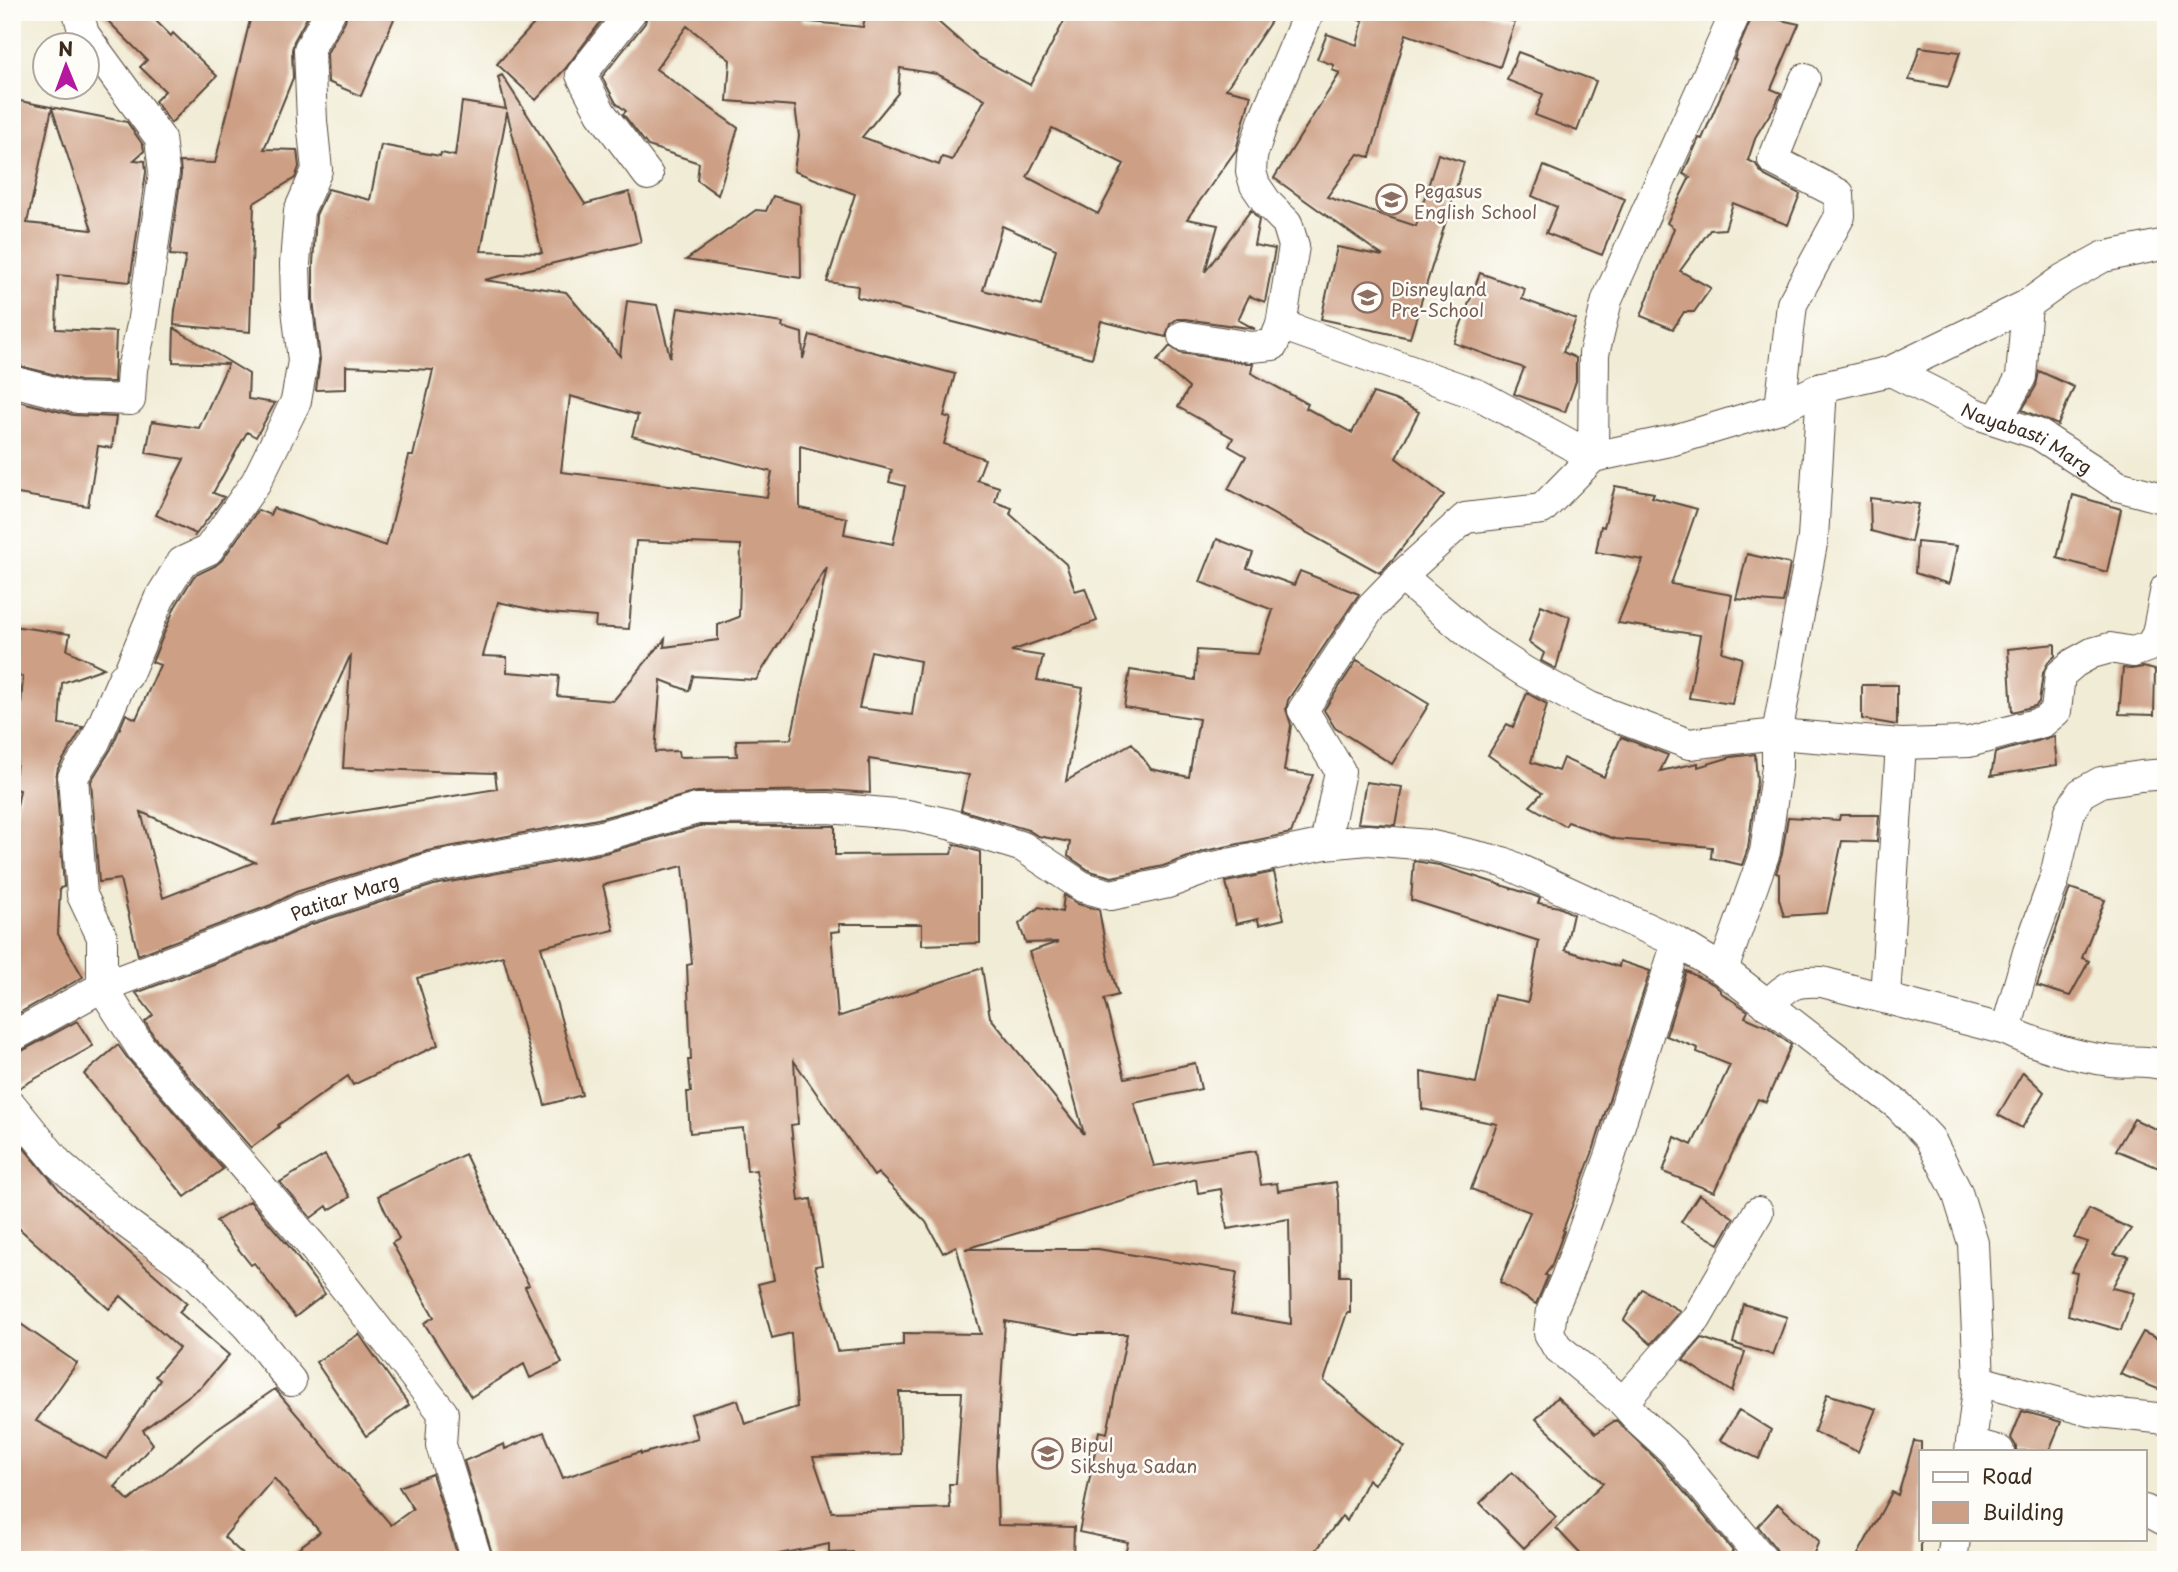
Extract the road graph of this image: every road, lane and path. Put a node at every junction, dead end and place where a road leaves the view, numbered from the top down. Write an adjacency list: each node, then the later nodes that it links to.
1 (78, 12): 13 (street)
2 (330, 12): 27 (street)
3 (631, 12): 7 (street)
4 (1309, 12): 10 (street)
5 (1736, 12): 17 (street)
6 (1805, 79): 15 (street)
7 (648, 175)
8 (2166, 244): 9 (street)
9 (2027, 305): 12 (street); 16 (street)
10 (1281, 325): 11 (street); 17 (street)
11 (1183, 336)
12 (1891, 371): 14 (street); 16 (street, Nayabasti Marg)
13 (12, 381)
14 (1822, 387): 15 (street); 21 (street)
15 (1780, 408): 17 (street)
16 (1997, 420): 18 (street, Nayabasti Marg)
17 (1594, 457): 19 (street)
18 (2166, 499)
19 (1401, 576): 21 (street); 24 (street)
20 (2166, 588): 22 (street)
21 (1777, 734): 22 (street); 26 (street)
22 (1901, 744): 28 (street)
23 (2166, 774): 30 (street)
24 (1325, 844): 25 (street, Patitar Marg); 27 (street, Patitar Marg)
25 (1677, 942): 26 (street, Patitar Marg); 37 (street)
26 (1723, 970): 29 (street, Patitar Marg)
27 (102, 987): 31 (street, Patitar Marg); 43 (street)
28 (1885, 997): 29 (street); 30 (street)
29 (1767, 1004): 36 (street, Patitar Marg)
30 (2006, 1030): 32 (street)
31 (12, 1037)
32 (2166, 1066)
33 (12, 1106): 35 (street)
34 (1758, 1213): 37 (street)
35 (291, 1381)
36 (1979, 1381): 38 (street); 39 (street, Patitar Marg)
37 (1623, 1402): 44 (street)
38 (2166, 1419)
39 (1980, 1449)
40 (2146, 1511): 41 (street)
41 (2166, 1521)
42 (1955, 1540): 45 (street)
43 (477, 1560)
44 (1763, 1560)
45 (1952, 1560)

